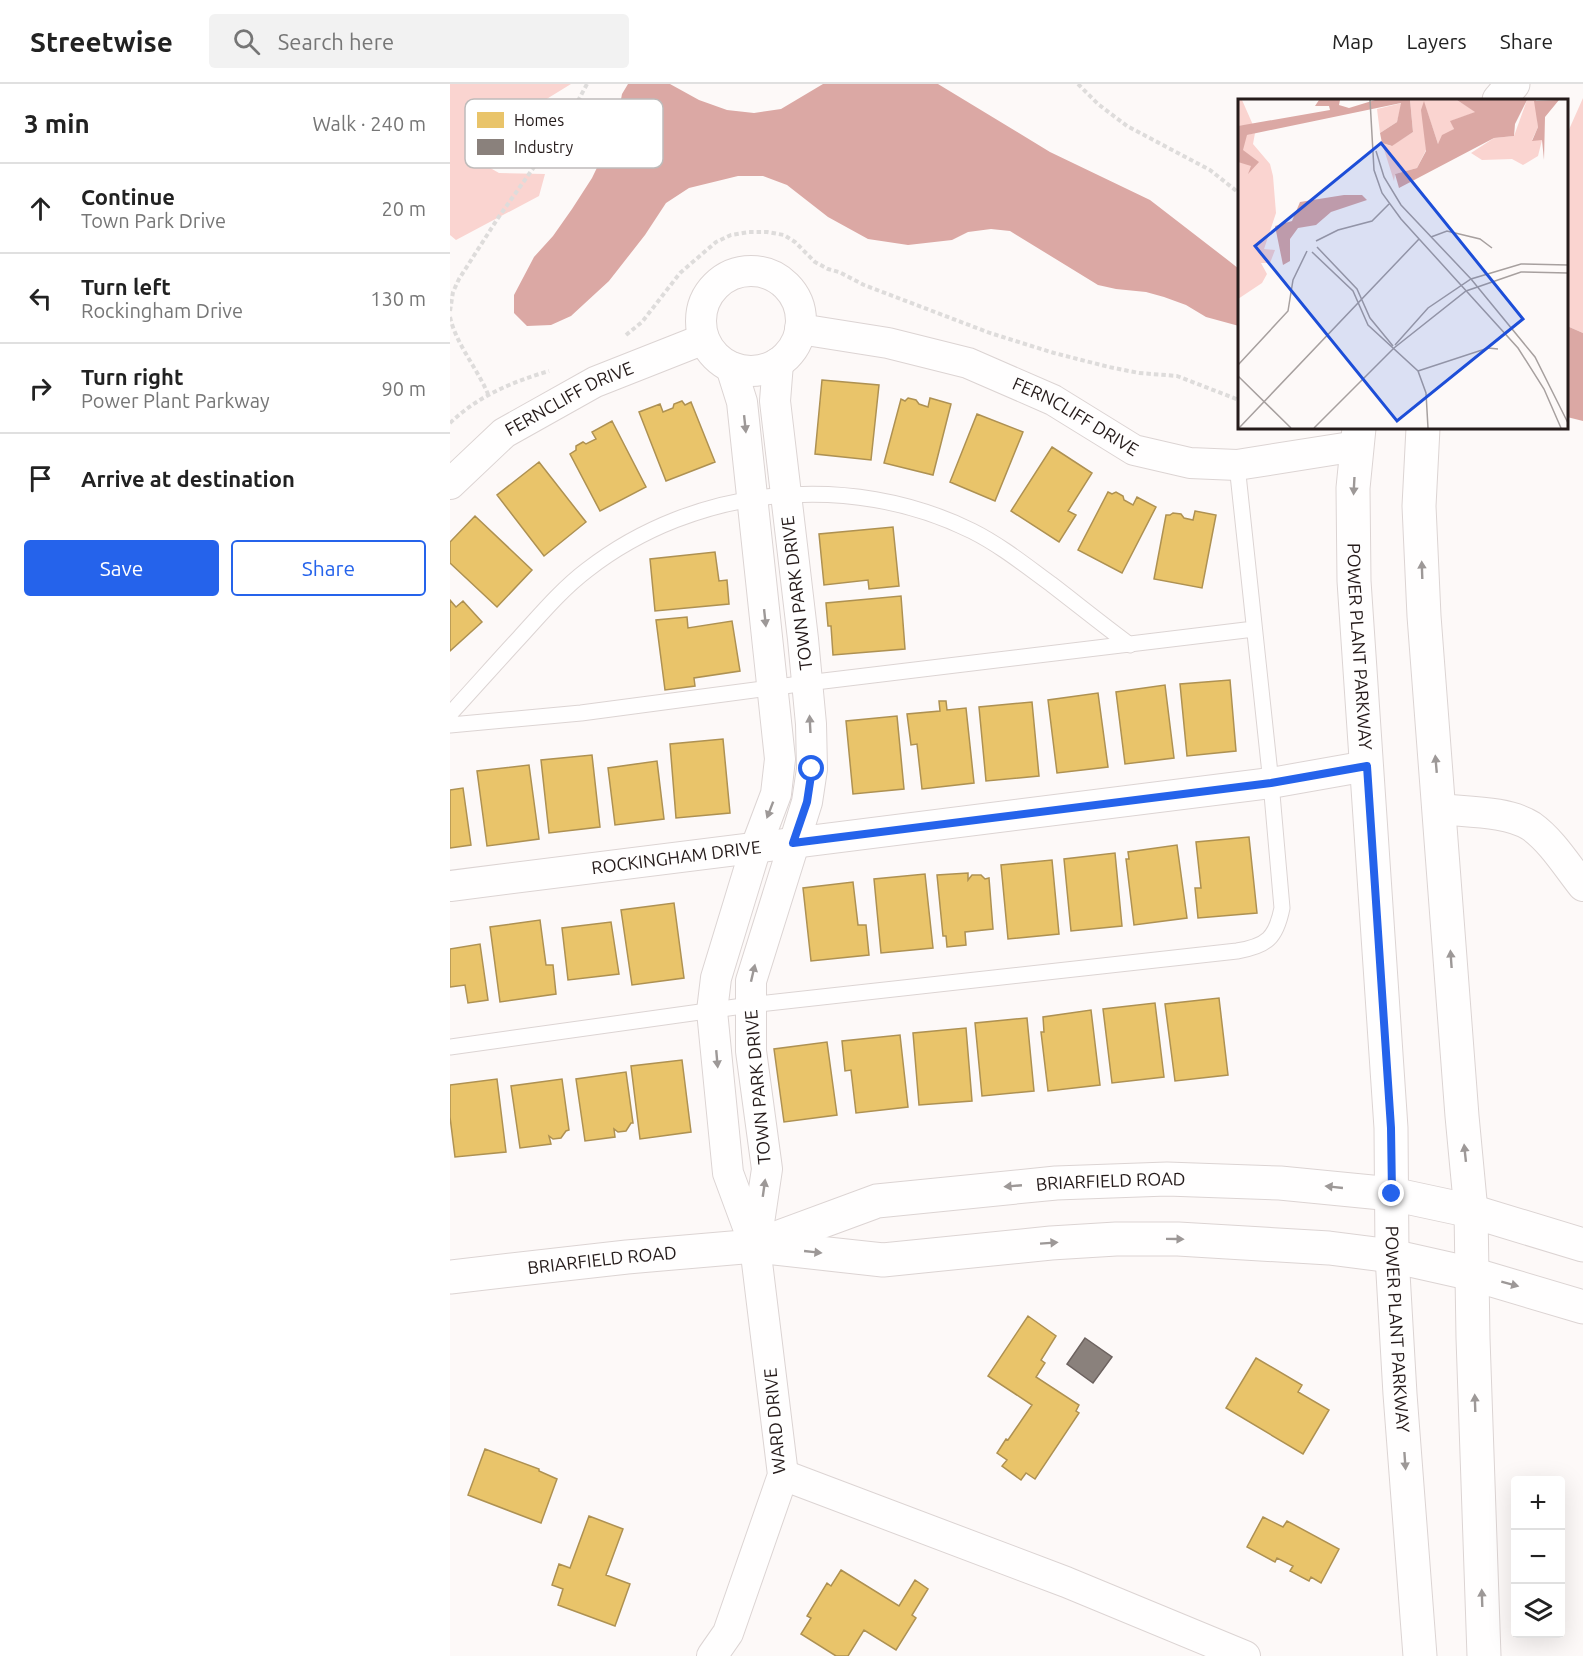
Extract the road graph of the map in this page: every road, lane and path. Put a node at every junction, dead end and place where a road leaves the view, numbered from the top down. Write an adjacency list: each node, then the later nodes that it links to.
1 (587, 84): 5 (path)
2 (1078, 84): 9 (path)
3 (1513, 84): 6 (main road)
4 (1529, 84): 7 (main road)
5 (579, 99)
6 (1501, 99)
7 (1522, 99)
8 (533, 168): 10 (path)
9 (1238, 192)
10 (450, 311)
11 (450, 317): 16 (path)
12 (800, 329): 13 (street); 14 (street); 19 (street, FERNCLIFF DRIVE)
13 (704, 339): 15 (street); 20 (street, FERNCLIFF DRIVE)
14 (778, 363): 15 (street); 21 (street, TOWN PARK DRIVE)
15 (731, 367): 22 (street, TOWN PARK DRIVE, one-way to 22)
16 (488, 394)
17 (1423, 429): 31 (main road, one-way to 17)
18 (1358, 437): 19 (street, FERNCLIFF DRIVE); 29 (main road, POWER PLANT PARKWAY, one-way to 29)
19 (1237, 465): 23 (lane)
20 (450, 484)
21 (785, 496): 22 (lane); 24 (lane); 25 (street, TOWN PARK DRIVE)
22 (753, 499): 26 (street, TOWN PARK DRIVE, one-way to 26); 27 (lane)
23 (1254, 629): 24 (lane); 30 (lane)
24 (1130, 645): 25 (lane)
25 (807, 683): 26 (lane); 32 (street, TOWN PARK DRIVE, one-way to 25)
26 (772, 689): 28 (lane); 33 (street, TOWN PARK DRIVE, one-way to 33)
27 (450, 714)
28 (450, 725)
29 (1367, 766): 30 (street, ROCKINGHAM DRIVE); 39 (main road, POWER PLANT PARKWAY)
30 (1271, 783): 32 (street, ROCKINGHAM DRIVE); 36 (lane)
31 (1440, 809): 35 (street); 40 (main road, one-way to 31)
32 (793, 843): 33 (street, ROCKINGHAM DRIVE); 36 (street, TOWN PARK DRIVE, one-way to 32)
33 (756, 848): 34 (street, ROCKINGHAM DRIVE); 37 (street, TOWN PARK DRIVE)
34 (450, 886)
35 (1583, 886)
36 (750, 1005): 37 (lane); 42 (street, TOWN PARK DRIVE, one-way to 36)
37 (712, 1011): 38 (lane); 42 (street, TOWN PARK DRIVE, one-way to 42)
38 (450, 1047)
39 (1392, 1194): 40 (main road, BRIARFIELD ROAD); 42 (main road, BRIARFIELD ROAD, one-way to 42); 43 (main road, POWER PLANT PARKWAY)
40 (1471, 1211): 41 (main road, BRIARFIELD ROAD); 44 (main road)
41 (1583, 1245)
42 (755, 1246): 43 (main road, BRIARFIELD ROAD, one-way to 43); 45 (main road, BRIARFIELD ROAD); 47 (street, WARD DRIVE)
43 (1392, 1256): 44 (main road, BRIARFIELD ROAD); 50 (main road, POWER PLANT PARKWAY, one-way to 50)
44 (1472, 1274): 46 (main road, BRIARFIELD ROAD, one-way to 46); 51 (main road, one-way to 44)
45 (450, 1277)
46 (1583, 1307)
47 (783, 1475): 48 (street, WARD DRIVE); 49 (street)
48 (712, 1656)
49 (1245, 1656)
50 (1420, 1656)
51 (1484, 1656)

